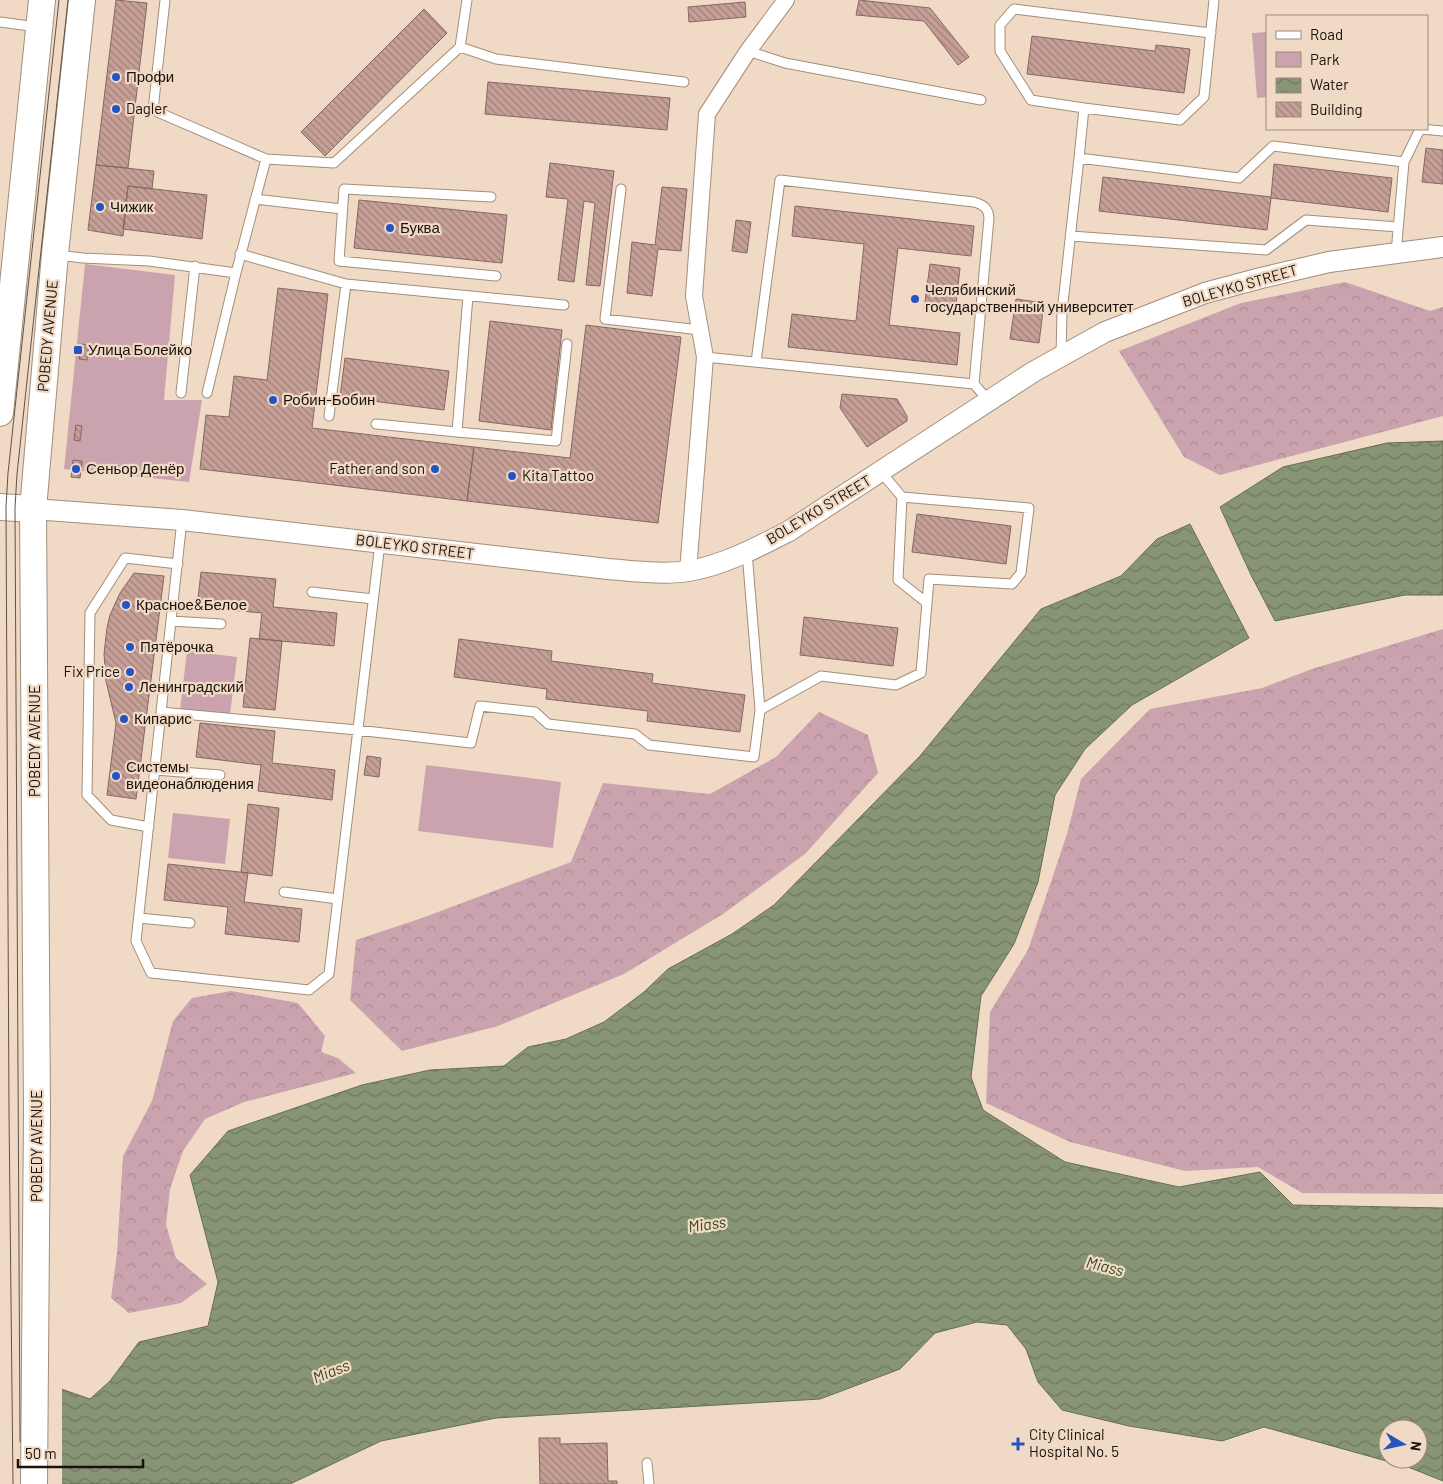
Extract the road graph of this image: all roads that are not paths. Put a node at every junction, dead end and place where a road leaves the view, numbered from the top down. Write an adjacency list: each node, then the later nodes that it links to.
1 (42, 0): 8 (main road)
2 (82, 0): 29 (main road, POBEDY AVENUE)
3 (166, 0): 19 (lane)
4 (467, 0): 10 (lane)
5 (786, 0): 11 (street)
6 (1214, 0): 9 (lane)
7 (0, 22): 8 (lane)
8 (38, 27): 39 (main road)
9 (1211, 33): 14 (lane); 14 (lane)
10 (460, 47): 12 (lane); 19 (lane)
11 (748, 51): 13 (lane); 37 (street)
12 (684, 82)
13 (982, 100)
14 (1084, 108): 18 (lane)
15 (1420, 130): 20 (lane)
16 (1428, 130): 17 (lane)
17 (1443, 132)
18 (1079, 158): 20 (lane); 26 (lane)
19 (266, 160): 23 (lane)
20 (1404, 162): 25 (lane)
21 (621, 189): 37 (lane)
22 (491, 196): 24 (lane)
23 (255, 199): 24 (lane); 30 (lane)
24 (342, 209): 33 (lane)
25 (1398, 227): 26 (lane); 28 (lane)
26 (1071, 236): 40 (lane)
27 (1443, 247): 28 (street, BOLEYKO STREET)
28 (1396, 253): 40 (street, BOLEYKO STREET)
29 (55, 254): 31 (lane); 54 (main road, POBEDY AVENUE)
30 (240, 254): 32 (lane); 34 (lane)
31 (196, 266): 32 (lane); 44 (lane)
32 (236, 273): 45 (lane)
33 (496, 276)
34 (346, 284): 35 (lane); 48 (lane)
35 (468, 296): 36 (lane); 50 (lane)
36 (564, 305)
37 (700, 330): 41 (street)
38 (567, 344): 50 (lane)
39 (4, 345): 47 (main road)
40 (1061, 355): 46 (street, BOLEYKO STREET)
41 (705, 357): 42 (lane); 59 (street)
42 (756, 362): 43 (lane); 43 (lane)
43 (974, 384): 46 (lane)
44 (181, 393)
45 (207, 393)
46 (988, 401): 51 (street, BOLEYKO STREET)
47 (0, 413)
48 (329, 416)
49 (376, 424): 50 (lane)
50 (457, 432)
51 (881, 472): 52 (lane); 57 (street, BOLEYKO STREET)
52 (902, 497): 62 (lane); 62 (lane)
53 (0, 507): 54 (main road, BOLEYKO STREET)
54 (34, 509): 55 (street, BOLEYKO STREET); 76 (main road, POBEDY AVENUE)
55 (182, 520): 56 (street, BOLEYKO STREET); 58 (lane)
56 (380, 543): 59 (street, BOLEYKO STREET); 61 (lane)
57 (747, 552): 59 (street, BOLEYKO STREET); 65 (lane)
58 (178, 564): 63 (lane); 70 (lane)
59 (688, 571)
60 (312, 592): 61 (lane)
61 (373, 599): 67 (lane)
62 (927, 603): 65 (lane)
63 (171, 621): 64 (lane); 66 (lane)
64 (221, 624)
65 (760, 710): 67 (lane)
66 (161, 712): 67 (lane); 68 (lane)
67 (358, 730): 72 (lane)
68 (155, 770): 69 (lane); 70 (lane)
69 (220, 775)
70 (148, 827): 73 (lane)
71 (284, 892): 72 (lane)
72 (338, 899): 73 (lane)
73 (139, 918): 74 (lane)
74 (190, 923)
75 (648, 1463): 77 (lane)
76 (34, 1484)
77 (649, 1484)

